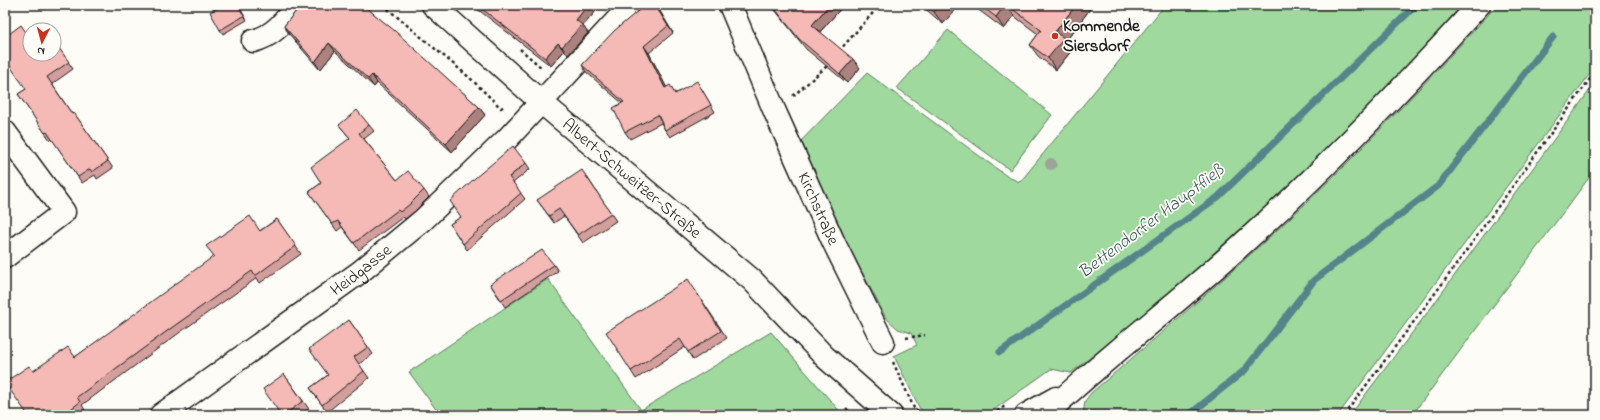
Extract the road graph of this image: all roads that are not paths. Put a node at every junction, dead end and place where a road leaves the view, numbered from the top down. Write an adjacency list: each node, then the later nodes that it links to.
1 (297, 5): 6 (street)
2 (432, 5): 7 (street, Albert-Schweitzer-Straße)
3 (631, 5): 7 (street)
4 (730, 5): 10 (street, Kirchstraße)
5 (1479, 5): 12 (street)
6 (253, 41)
7 (541, 102): 11 (street, Albert-Schweitzer-Straße); 13 (street, Heidgasse)
8 (5, 132): 9 (street)
9 (5, 257)
10 (883, 342)
11 (826, 358): 14 (street, Albert-Schweitzer-Straße); 15 (street, Albert-Schweitzer-Straße)
12 (1076, 386): 16 (street); 17 (street)
13 (161, 415)
14 (867, 415)
15 (891, 415)
16 (1026, 415)
17 (1045, 415)

